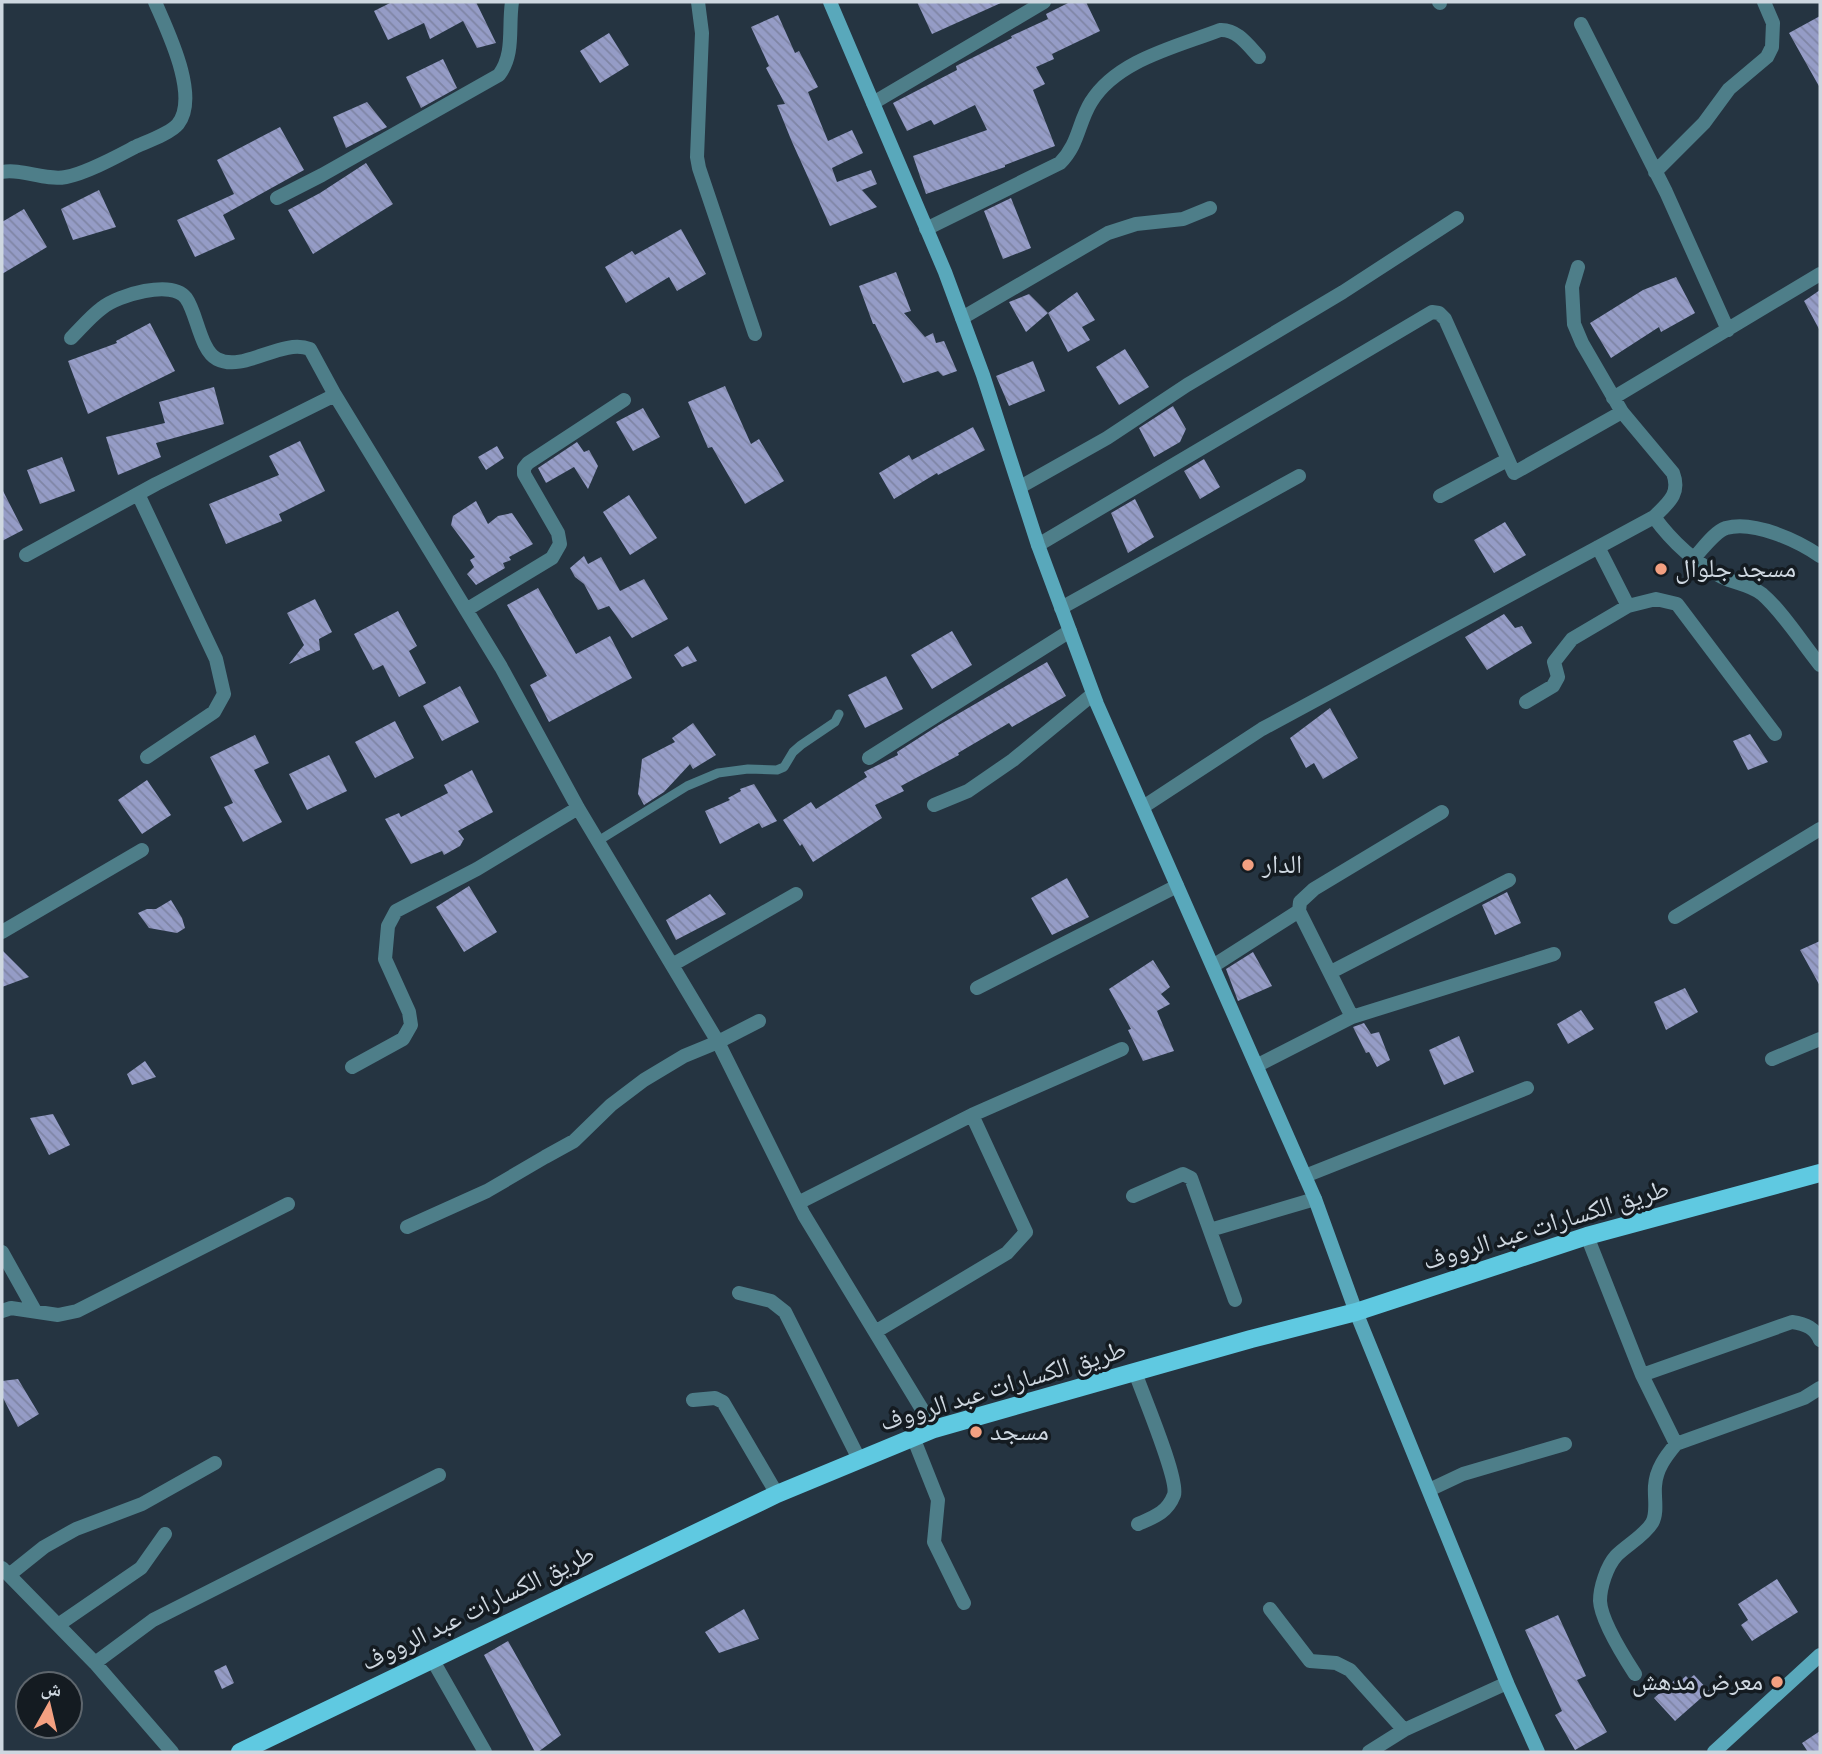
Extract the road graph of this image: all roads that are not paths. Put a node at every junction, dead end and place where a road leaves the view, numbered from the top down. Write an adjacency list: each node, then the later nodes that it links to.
1 (155, 2): 10 (street)
2 (512, 2): 12 (street)
3 (698, 2): 20 (street)
4 (830, 2): 9 (street)
5 (1044, 2): 9 (street)
6 (1764, 2): 11 (street)
7 (1581, 24): 11 (street)
8 (1259, 57): 15 (street)
9 (873, 103): 15 (street)
10 (2, 172)
11 (1655, 172): 19 (street)
12 (277, 198)
13 (1210, 208): 18 (street)
14 (1457, 218): 28 (street)
15 (926, 229): 18 (street)
16 (1578, 267): 23 (street)
17 (1820, 274): 19 (street)
18 (962, 318): 28 (street)
19 (1728, 330): 23 (street)
20 (755, 334)
21 (71, 338): 22 (street)
22 (335, 395): 29 (street); 39 (street)
23 (1614, 398): 25 (street)
24 (624, 400): 39 (street)
25 (1622, 412): 26 (street); 31 (street)
26 (1507, 460): 30 (street); 32 (street)
27 (1299, 476): 38 (street)
28 (1020, 487): 32 (street)
29 (138, 494): 34 (street); 46 (street)
30 (1440, 496)
31 (1654, 517): 33 (street); 36 (street)
32 (1038, 545): 38 (street)
33 (1598, 547): 37 (street); 50 (street)
34 (26, 555)
35 (1820, 556): 36 (street)
36 (1693, 559): 41 (street)
37 (1628, 606): 43 (street); 45 (street)
38 (1061, 608): 40 (street)
39 (466, 610): 49 (street)
40 (1070, 631): 42 (street); 47 (street)
41 (1820, 665)
42 (1093, 694): 48 (street); 50 (street)
43 (1526, 702)
44 (839, 714): 53 (lane)
45 (1775, 734)
46 (147, 757)
47 (869, 758)
48 (934, 805)
49 (578, 807): 53 (street); 73 (street)
50 (1143, 807): 56 (street)
51 (1442, 812): 58 (street)
52 (1820, 829): 59 (street)
53 (598, 841): 62 (street)
54 (142, 850): 60 (street)
55 (1509, 880): 64 (street)
56 (1177, 886): 63 (street); 65 (street)
57 (796, 894): 62 (street)
58 (1299, 911): 63 (street); 64 (street)
59 (1675, 917)
60 (2, 932)
61 (1554, 954): 66 (street)
62 (672, 965): 69 (street)
63 (1213, 966): 72 (street)
64 (1331, 972): 66 (street)
65 (977, 988)
66 (1352, 1017): 72 (street)
67 (759, 1021): 69 (street)
68 (1820, 1039): 71 (street)
69 (718, 1042): 80 (street); 82 (street)
70 (1122, 1049): 75 (street)
71 (1772, 1059)
72 (1258, 1065): 77 (street)
73 (352, 1067)
74 (1527, 1088): 77 (street)
75 (972, 1115): 80 (street); 91 (street)
76 (1820, 1173): 84 (main road, طريق الكسارات عبد الرووف)
77 (1305, 1176): 79 (street)
78 (1133, 1196): 83 (street)
79 (1315, 1199): 83 (street); 90 (street)
80 (798, 1203): 91 (street)
81 (288, 1204): 89 (street)
82 (407, 1227)
83 (1210, 1230): 87 (street)
84 (1587, 1236): 90 (main road, طريق الكسارات عبد الرووف); 94 (street)
85 (2, 1252): 89 (street)
86 (739, 1293): 101 (street)
87 (1236, 1300)
88 (2, 1311): 89 (street)
89 (35, 1311)
90 (1356, 1312): 93 (main road, طريق الكسارات عبد الرووف); 104 (street)
91 (875, 1332): 97 (street)
92 (1820, 1340): 94 (street)
93 (1135, 1372): 97 (main road, طريق الكسارات عبد الرووف); 106 (street)
94 (1642, 1375): 100 (street)
95 (1820, 1388): 100 (street)
96 (692, 1400): 105 (street)
97 (934, 1429): 98 (main road, طريق الكسارات عبد الرووف)
98 (913, 1437): 101 (main road, طريق الكسارات عبد الرووف); 109 (street)
99 (1565, 1444): 104 (street)
100 (1676, 1444): 115 (street)
101 (859, 1459): 105 (main road, طريق الكسارات عبد الرووف)
102 (215, 1463): 108 (street)
103 (439, 1475): 114 (street)
104 (1429, 1490): 116 (street)
105 (777, 1494): 113 (main road, طريق الكسارات عبد الرووف)
106 (1138, 1524)
107 (165, 1534): 111 (street)
108 (6, 1572): 111 (street)
109 (964, 1603)
110 (1270, 1609): 117 (street)
111 (58, 1625): 114 (street)
112 (1820, 1655): 123 (street)
113 (432, 1659): 119 (main road, طريق الكسارات عبد الرووف); 120 (street)
114 (95, 1663): 118 (street)
115 (1635, 1674)
116 (1507, 1683): 117 (street); 122 (street)
117 (1404, 1730): 121 (street)
118 (172, 1752)
119 (240, 1752)
120 (485, 1752)
121 (1369, 1752)
122 (1538, 1752)
123 (1714, 1752)

